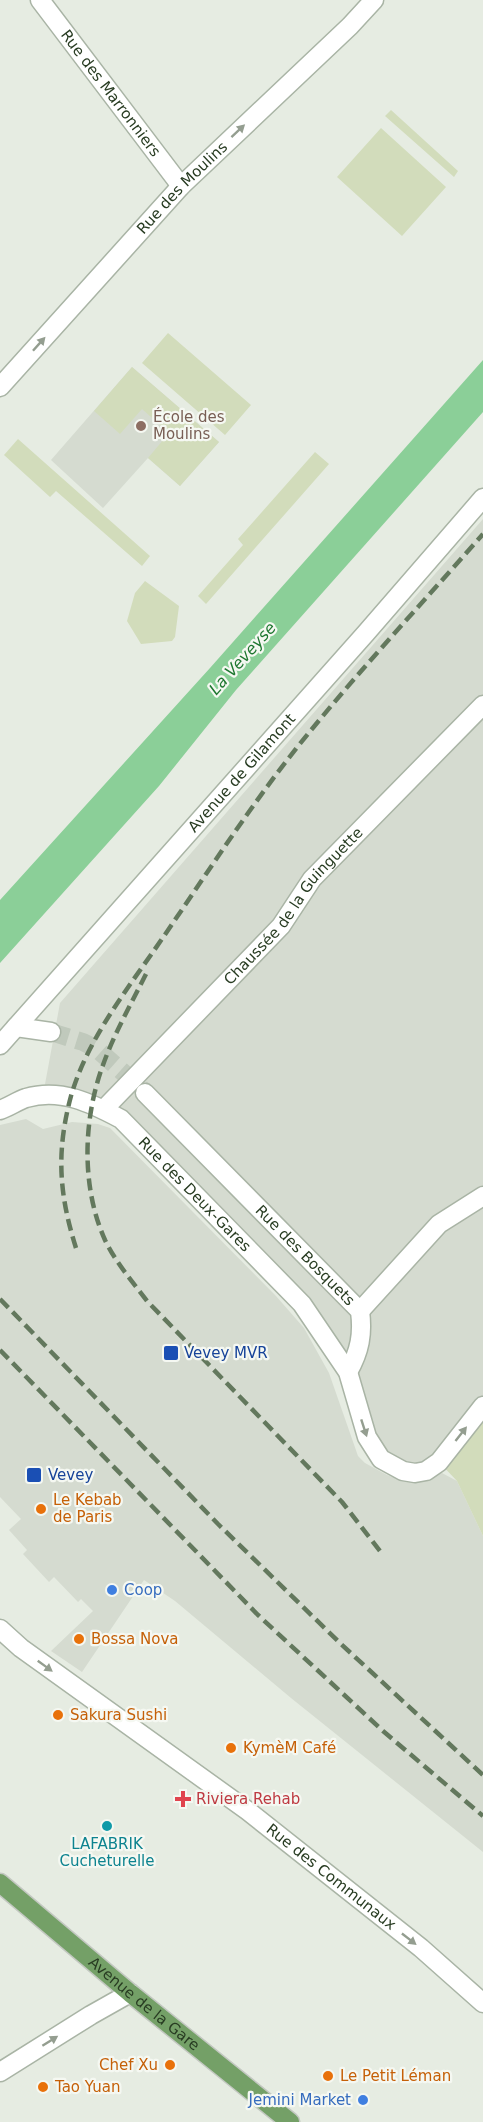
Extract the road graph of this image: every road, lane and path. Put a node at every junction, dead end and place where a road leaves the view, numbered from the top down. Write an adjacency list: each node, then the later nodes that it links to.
1 (40, 0): 3 (street, Rue des Marronniers)
2 (374, 0): 3 (street, Rue des Moulins, one-way to 2)
3 (181, 186): 4 (street, Rue des Moulins, one-way to 3)
4 (0, 387)
5 (483, 498): 7 (street, Avenue de Gilamont)
6 (483, 705): 11 (street, Chaussée de la Guinguette)
7 (16, 1027): 8 (street); 9 (street, Avenue de Gilamont)
8 (51, 1032)
9 (0, 1045)
10 (145, 1093): 14 (street, Rue des Bosquets)
11 (104, 1109): 12 (street, Rue des Deux-Gares); 15 (street, Rue des Deux-Gares)
12 (0, 1110)
13 (483, 1196): 14 (street)
14 (360, 1311): 15 (street, Rue des Bosquets)
15 (348, 1372): 16 (street, one-way to 16)
16 (483, 1406)
17 (0, 1629): 20 (street, Rue des Communaux, one-way to 20)
18 (0, 1883): 19 (main road, Avenue de la Gare)
19 (130, 1993): 21 (street, one-way to 19); 22 (main road, Avenue de la Gare)
20 (483, 2003)
21 (0, 2072)
22 (290, 2122)

